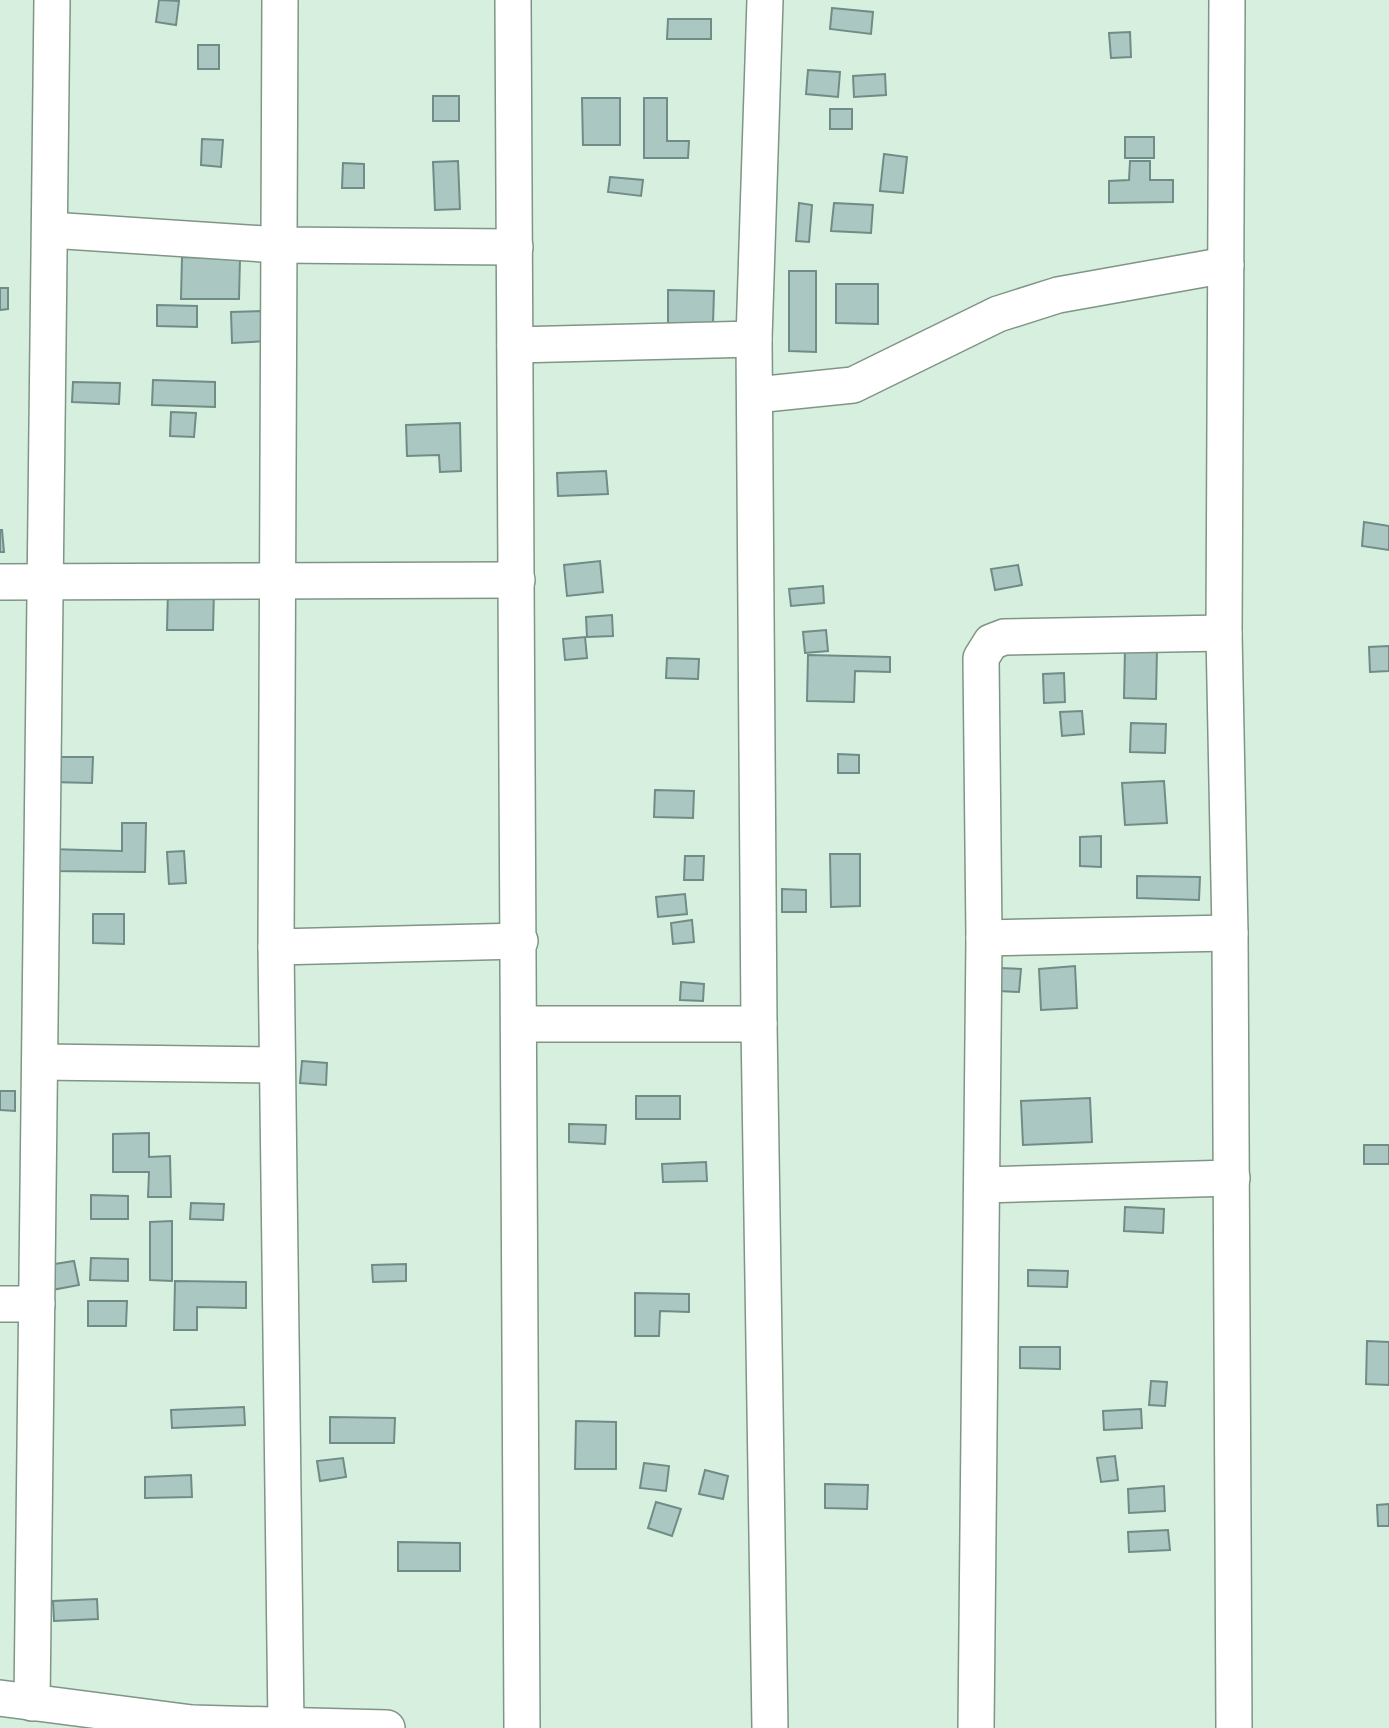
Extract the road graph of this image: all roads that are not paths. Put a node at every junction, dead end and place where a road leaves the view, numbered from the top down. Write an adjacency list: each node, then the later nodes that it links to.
1 (52, 0): 6 (street)
2 (280, 0): 7 (street)
3 (513, 0): 8 (street)
4 (765, 0): 10 (street)
5 (1227, 0): 9 (street)
6 (50, 230): 7 (street); 16 (street)
7 (279, 245): 8 (street); 14 (street)
8 (515, 247): 11 (street)
9 (1226, 265): 12 (street); 17 (street)
10 (754, 339): 11 (street); 12 (street)
11 (515, 345): 13 (street)
12 (755, 395): 23 (street)
13 (517, 580): 14 (street); 20 (street)
14 (278, 581): 16 (street); 21 (street)
15 (0, 582): 16 (street)
16 (46, 582): 24 (street)
17 (1224, 633): 18 (street); 19 (street)
18 (1230, 933): 19 (street); 26 (street)
19 (984, 938): 27 (street)
20 (520, 941): 21 (street); 22 (street)
21 (276, 947): 25 (street)
22 (519, 1024): 23 (street); 34 (street)
23 (759, 1024): 35 (street)
24 (40, 1062): 25 (street); 29 (street)
25 (277, 1065): 32 (street)
26 (1232, 1178): 27 (street); 37 (street)
27 (982, 1185): 36 (street)
28 (0, 1304): 29 (street)
29 (37, 1304): 30 (street)
30 (16, 1700): 31 (street)
31 (192, 1726): 32 (street)
32 (286, 1726): 33 (street)
33 (387, 1728)
34 (522, 1728)
35 (770, 1728)
36 (976, 1728)
37 (1234, 1728)

